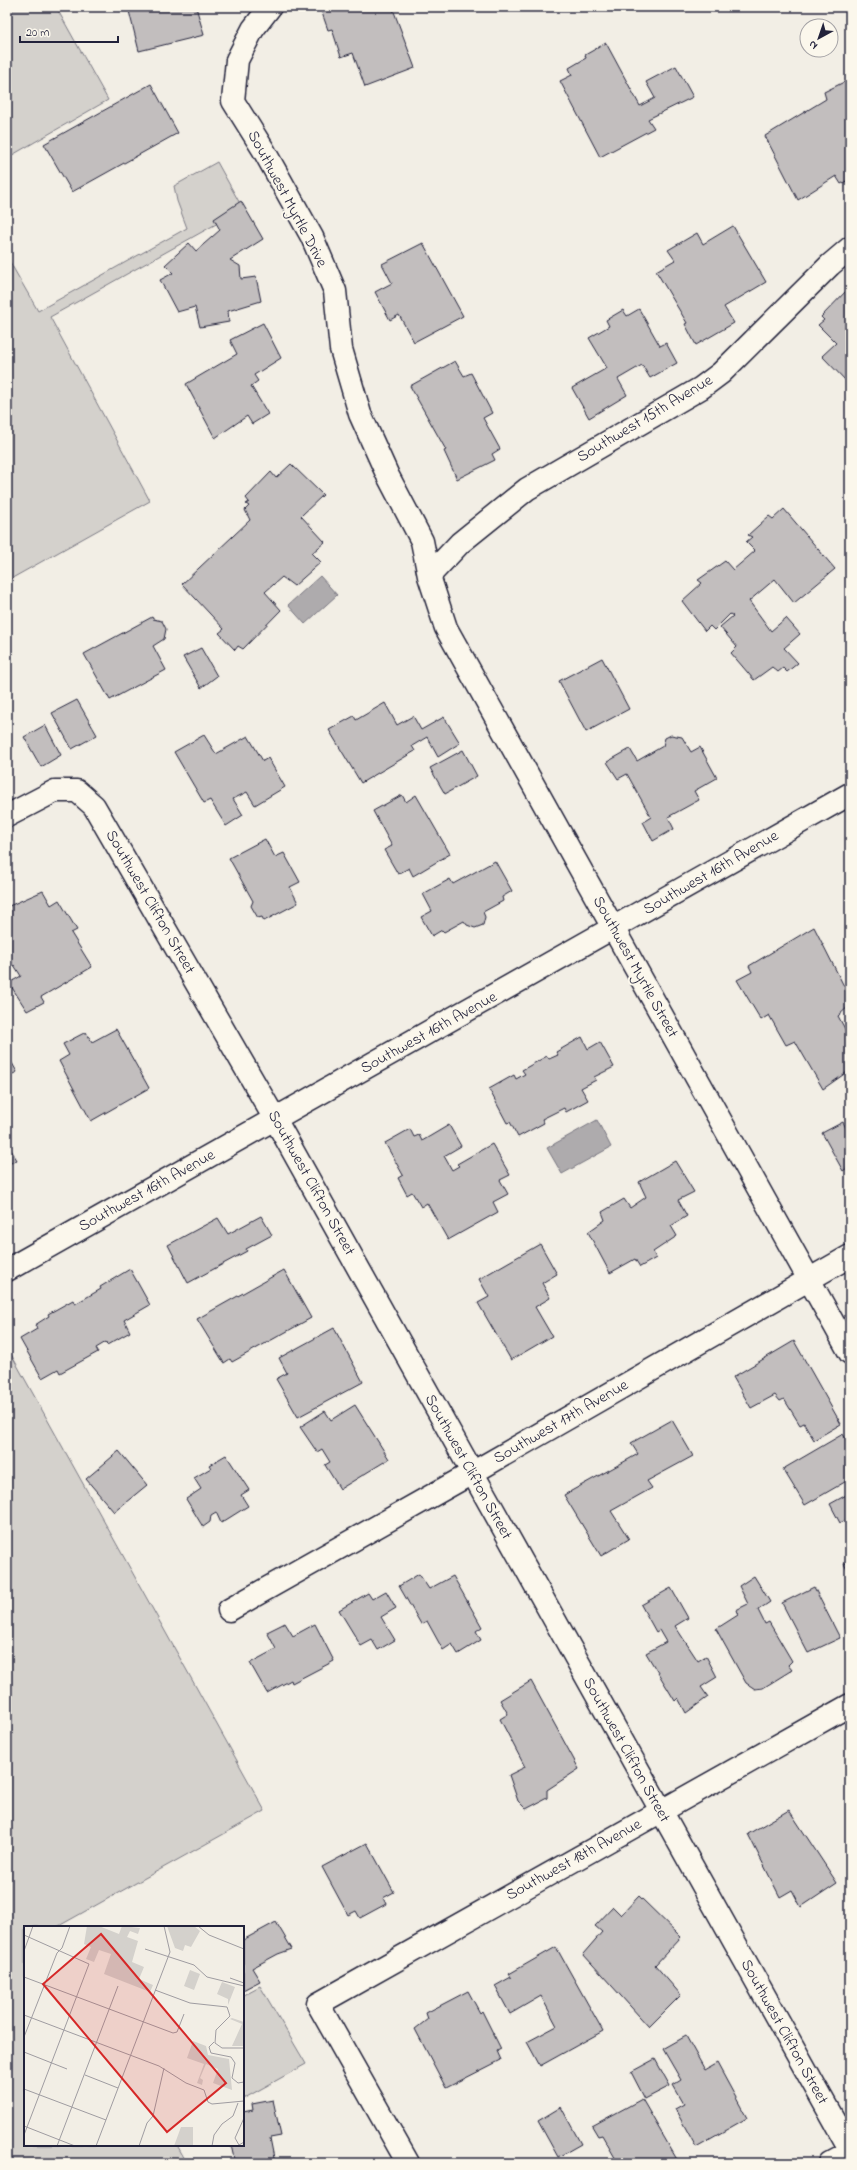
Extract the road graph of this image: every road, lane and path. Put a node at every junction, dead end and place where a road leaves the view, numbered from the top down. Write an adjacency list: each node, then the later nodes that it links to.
1 (270, 7): 3 (street, Southwest Myrtle Drive)
2 (850, 248): 3 (street, Southwest 15th Avenue)
3 (429, 576): 6 (street, Southwest Myrtle Street)
4 (850, 794): 6 (street, Southwest 16th Avenue)
5 (7, 816): 7 (street, Southwest Clifton Street)
6 (614, 929): 7 (street, Southwest 16th Avenue); 10 (street, Southwest Myrtle Street)
7 (275, 1119): 9 (street, Southwest 16th Avenue); 12 (street, Southwest Clifton Street)
8 (850, 1256): 10 (street, Southwest 17th Avenue)
9 (7, 1270)
10 (808, 1279): 11 (street, Southwest Myrtle Street); 12 (street, Southwest 17th Avenue)
11 (850, 1353)
12 (472, 1474): 13 (street, Southwest 17th Avenue); 15 (street, Southwest Clifton Street)
13 (230, 1610)
14 (850, 1705): 15 (street, Southwest 18th Avenue)
15 (660, 1811): 16 (street, Southwest Clifton Street); 17 (street, Southwest 18th Avenue)
16 (850, 2150): 18 (street)
17 (408, 2163)
18 (830, 2163)

